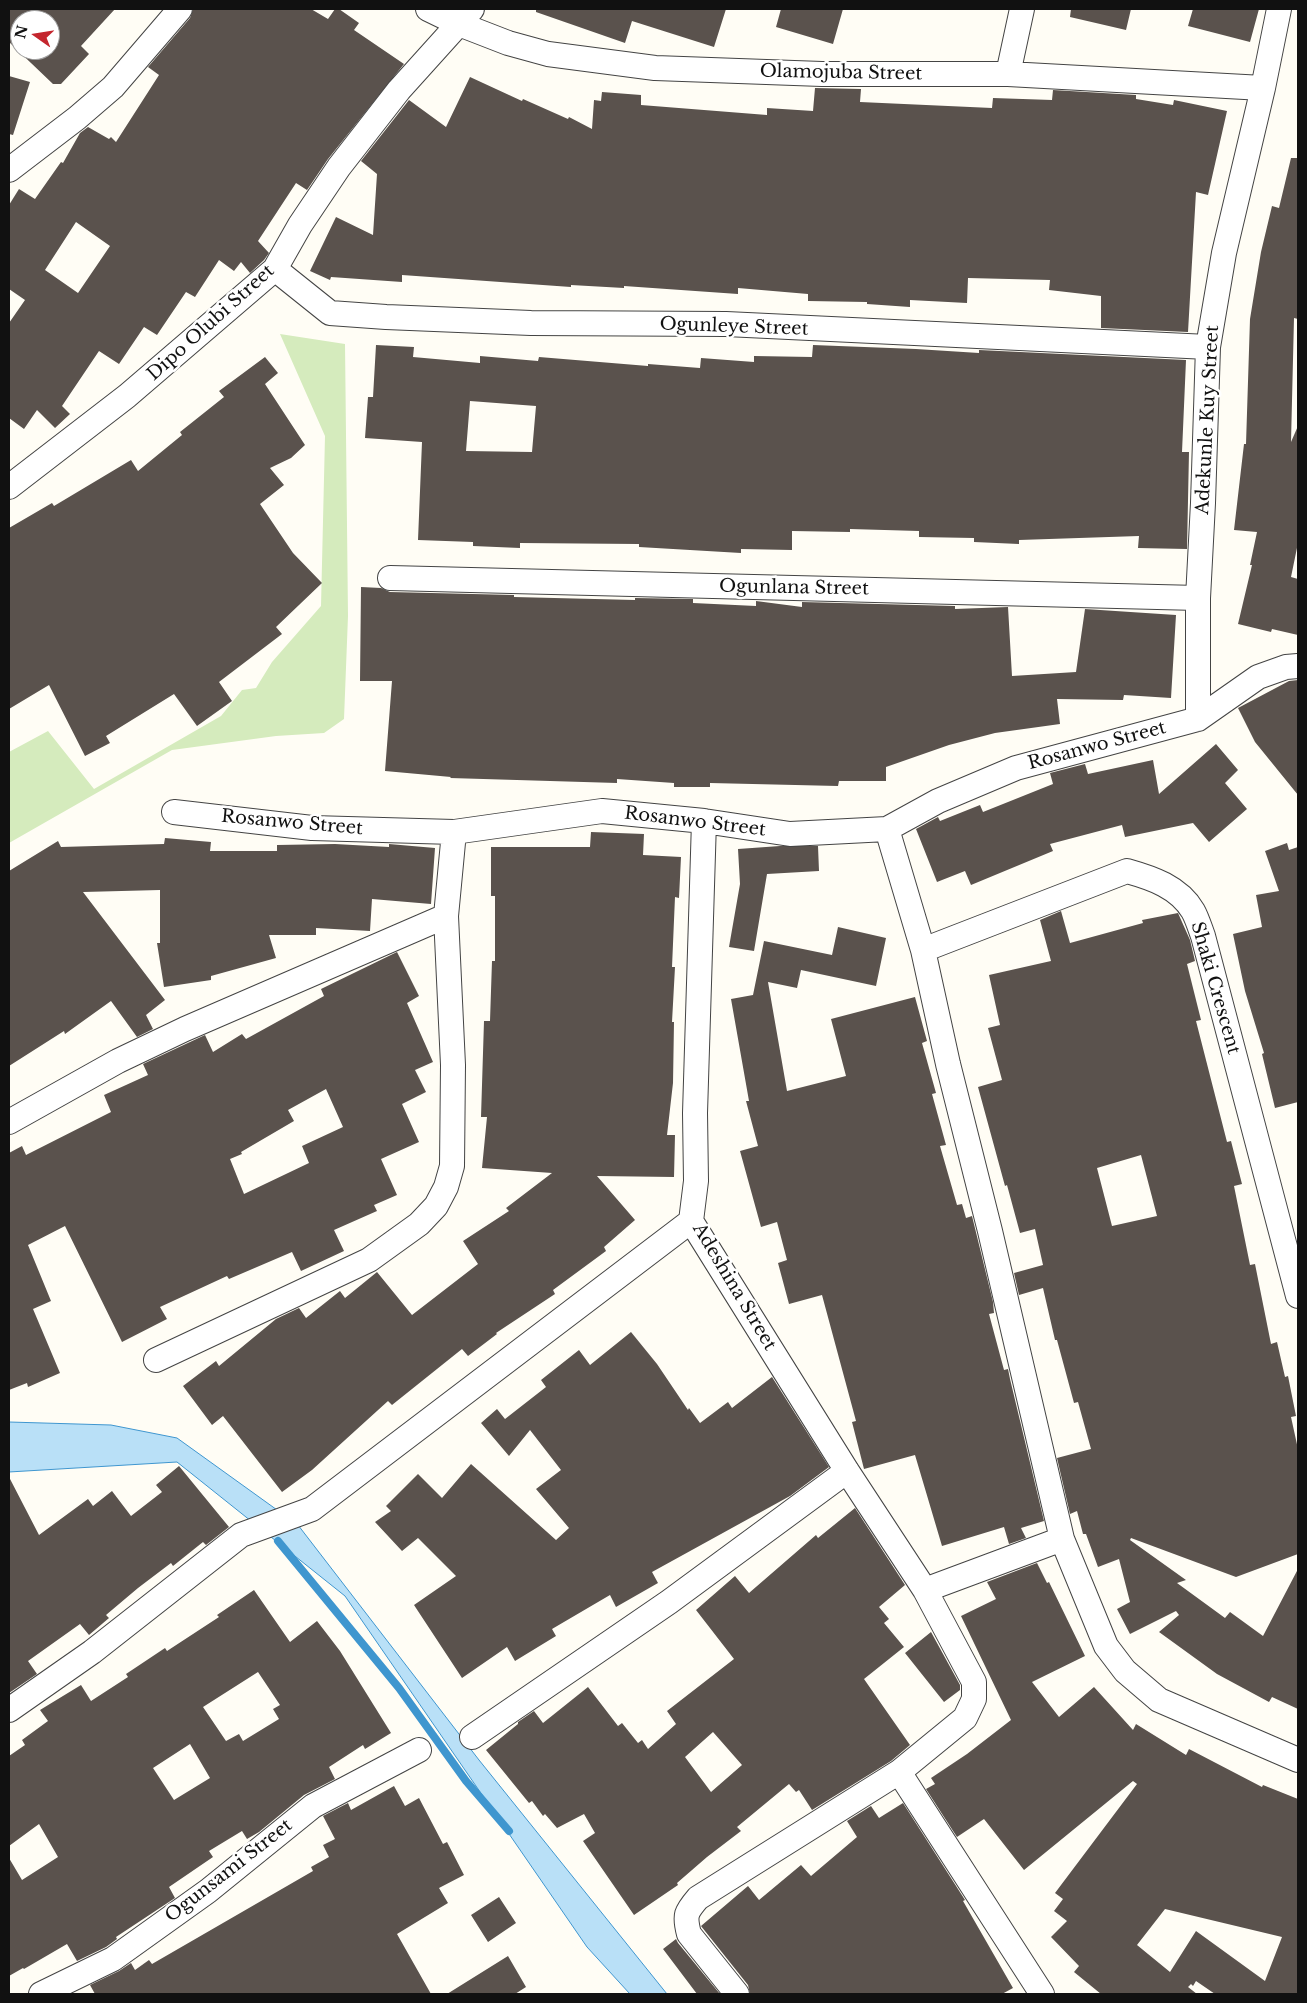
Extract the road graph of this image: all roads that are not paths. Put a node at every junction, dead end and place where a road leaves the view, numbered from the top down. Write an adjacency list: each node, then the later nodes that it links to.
1 (180, 9): 8 (street)
2 (428, 9): 5 (street, Olamojuba Street)
3 (1022, 9): 6 (street)
4 (1279, 9): 7 (street, Adekunle Kuy Street)
5 (465, 16): 6 (street, Olamojuba Street); 9 (street, Dipo Olubi Street)
6 (1008, 74): 7 (street, Olamojuba Street)
7 (1263, 88): 10 (street, Adekunle Kuy Street)
8 (9, 170)
9 (275, 269): 10 (street, Ogunleye Street); 11 (street, Dipo Olubi Street)
10 (1208, 347): 13 (street, Adekunle Kuy Street)
11 (9, 487)
12 (390, 578): 13 (street, Ogunlana Street)
13 (1198, 598): 15 (street, Adekunle Kuy Street)
14 (1298, 666): 15 (street, Rosanwo Street)
15 (1198, 719): 18 (street, Rosanwo Street)
16 (174, 812): 19 (street, Rosanwo Street)
17 (704, 821): 18 (street, Rosanwo Street); 19 (street, Rosanwo Street); 23 (street, Adeshina Street)
18 (887, 828): 21 (street)
19 (454, 832): 20 (street)
20 (446, 916): 22 (street); 25 (street)
21 (924, 950): 24 (street, Shaki Crescent); 27 (street)
22 (9, 1122)
23 (691, 1221): 26 (street, Adeshina Street); 29 (street)
24 (1298, 1296)
25 (156, 1360)
26 (848, 1471): 28 (street, Adeshina Street); 30 (street)
27 (1062, 1539): 28 (street); 32 (street)
28 (925, 1590): 33 (street, Adeshina Street)
29 (9, 1710)
30 (472, 1737)
31 (419, 1750): 34 (street, Ogunsami Street)
32 (1298, 1760)
33 (898, 1772): 35 (street, Adeshina Street); 36 (street)
34 (41, 1994)
35 (737, 1994)
36 (1042, 1994)

